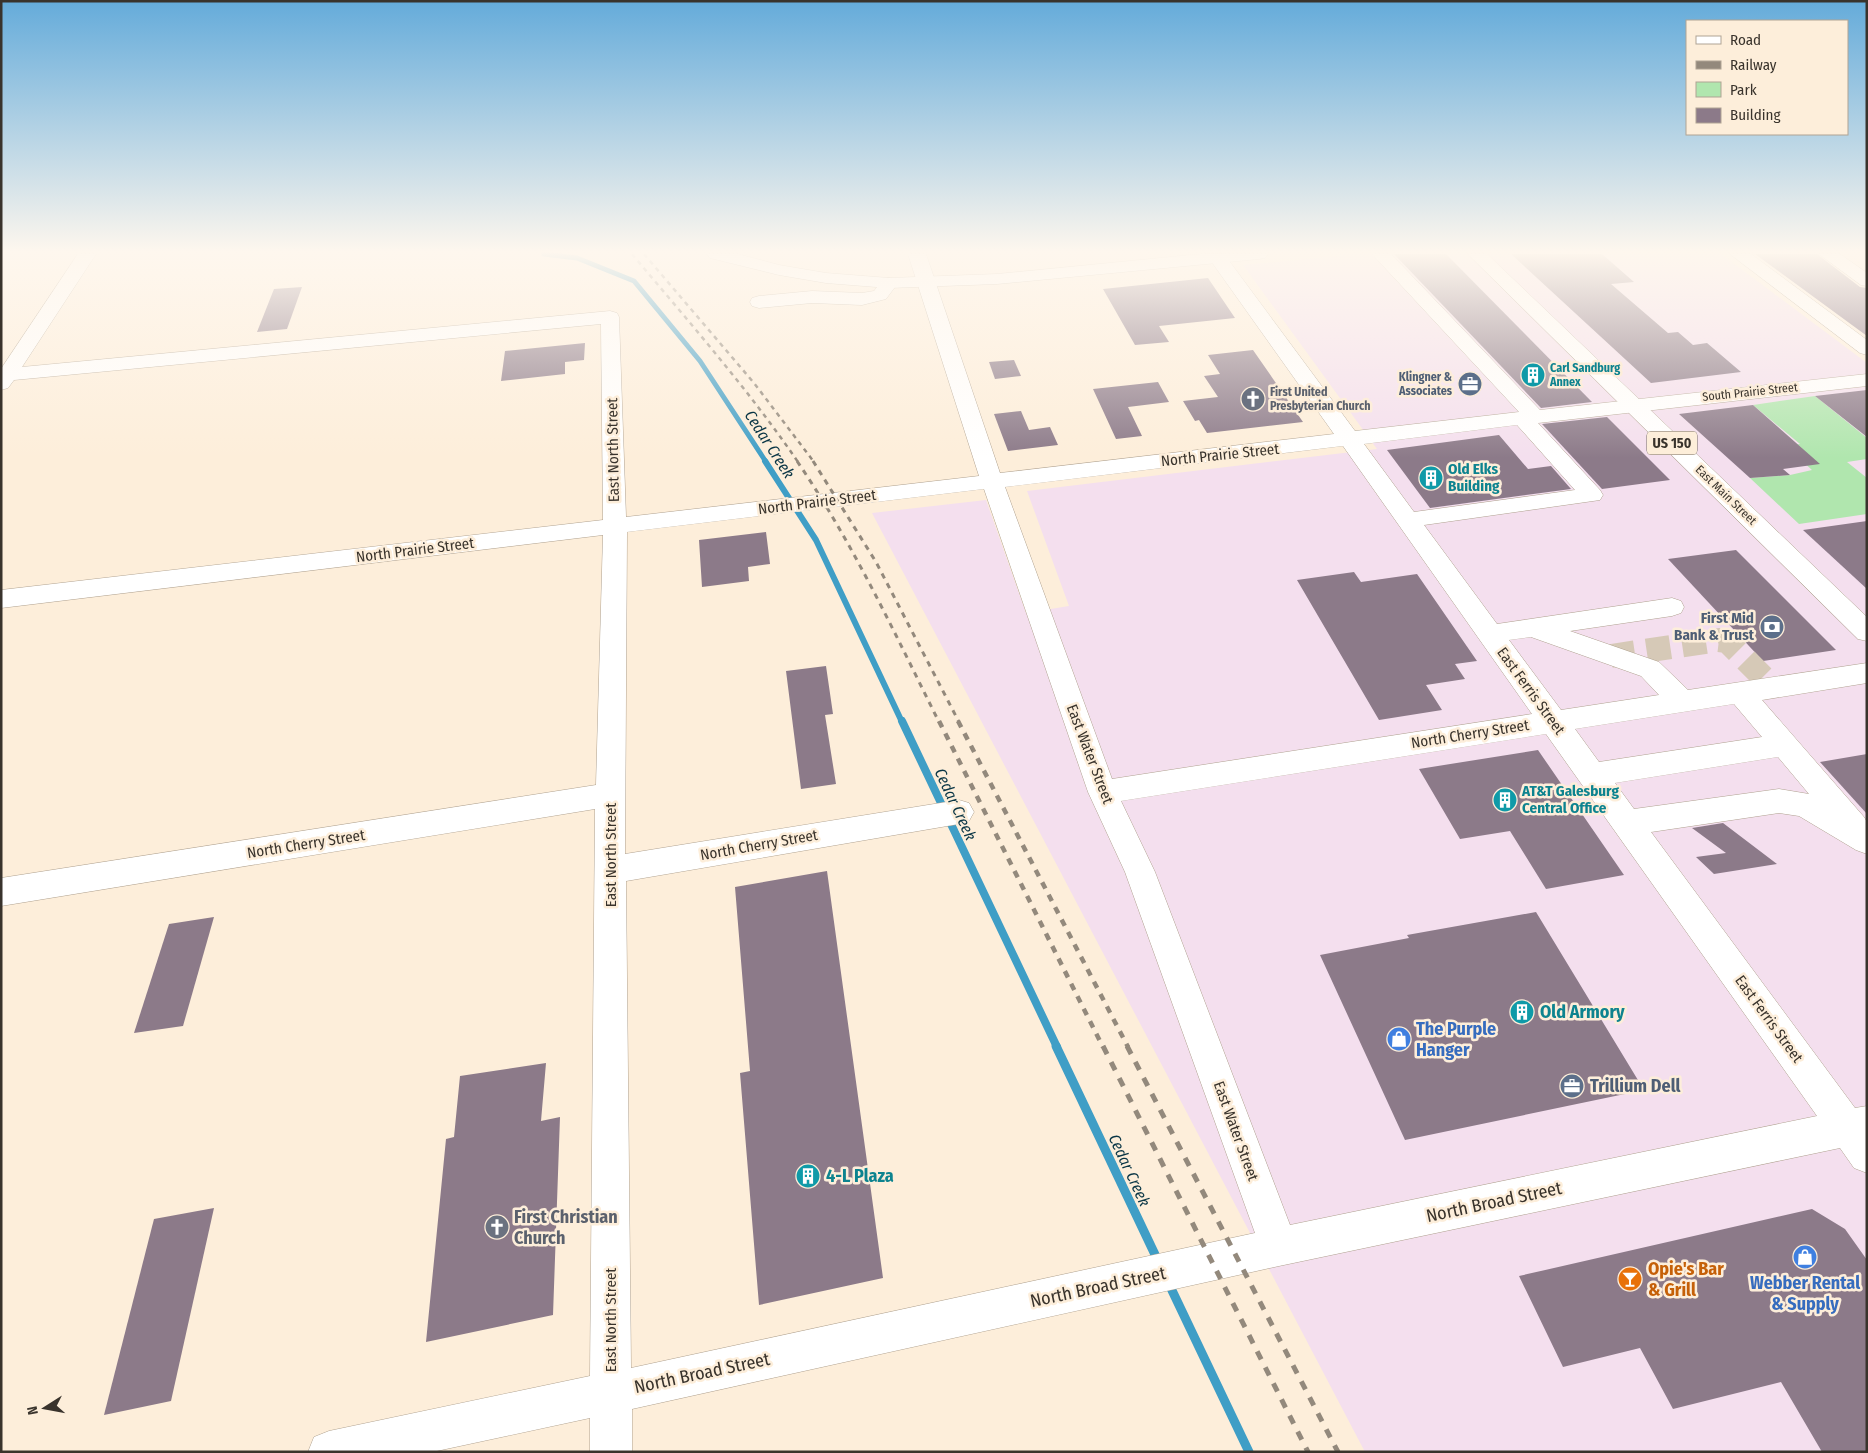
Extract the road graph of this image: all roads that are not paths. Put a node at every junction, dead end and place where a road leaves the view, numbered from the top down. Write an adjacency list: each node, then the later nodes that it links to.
1 (41, 322): 10 (street)
2 (562, 322): 10 (street, East North Street)
3 (610, 322): 17 (street, East North Street)
4 (939, 322): 15 (street, East Water Street)
5 (1264, 322): 14 (street, East Ferris Street)
6 (1442, 322): 13 (street)
7 (1548, 322): 12 (street, East Main Street / US 150)
8 (1830, 322): 9 (street)
9 (1867, 349)
10 (3, 378)
11 (1867, 380): 12 (street, South Prairie Street)
12 (1634, 405): 13 (street, North Prairie Street); 21 (street, East Main Street / US 150)
13 (1529, 418): 14 (street, North Prairie Street); 16 (street)
14 (1350, 440): 15 (street, North Prairie Street); 16 (street, East Ferris Street)
15 (992, 481): 17 (street, North Prairie Street); 29 (street, East Water Street)
16 (1408, 520): 22 (street, East Ferris Street)
17 (615, 526): 18 (street, North Prairie Street); 30 (street, East North Street)
18 (1, 599)
19 (1672, 607): 20 (street)
20 (1533, 628): 22 (street); 25 (street)
21 (1867, 632)
22 (1490, 634): 26 (street, East Ferris Street)
23 (1867, 673): 24 (street, North Cherry Street)
24 (1739, 692): 25 (street, North Cherry Street); 27 (street)
25 (1682, 701): 26 (street, North Cherry Street)
26 (1553, 720): 28 (street, East Ferris Street); 29 (street, North Cherry Street)
27 (1784, 745): 28 (street); 33 (street)
28 (1592, 775): 32 (street, East Ferris Street)
29 (1102, 792): 37 (street, East Water Street)
30 (610, 795): 34 (street, East North Street); 35 (street, North Cherry Street)
31 (959, 812): 34 (street, North Cherry Street)
32 (1627, 823): 33 (street); 36 (street, East Ferris Street)
33 (1867, 840)
34 (611, 870): 38 (street, East North Street)
35 (1, 892)
36 (1860, 1136): 37 (street, North Broad Street)
37 (1279, 1247): 38 (street, North Broad Street)
38 (611, 1393): 39 (street, North Broad Street); 40 (street, East North Street)
39 (329, 1452)
40 (611, 1452)

